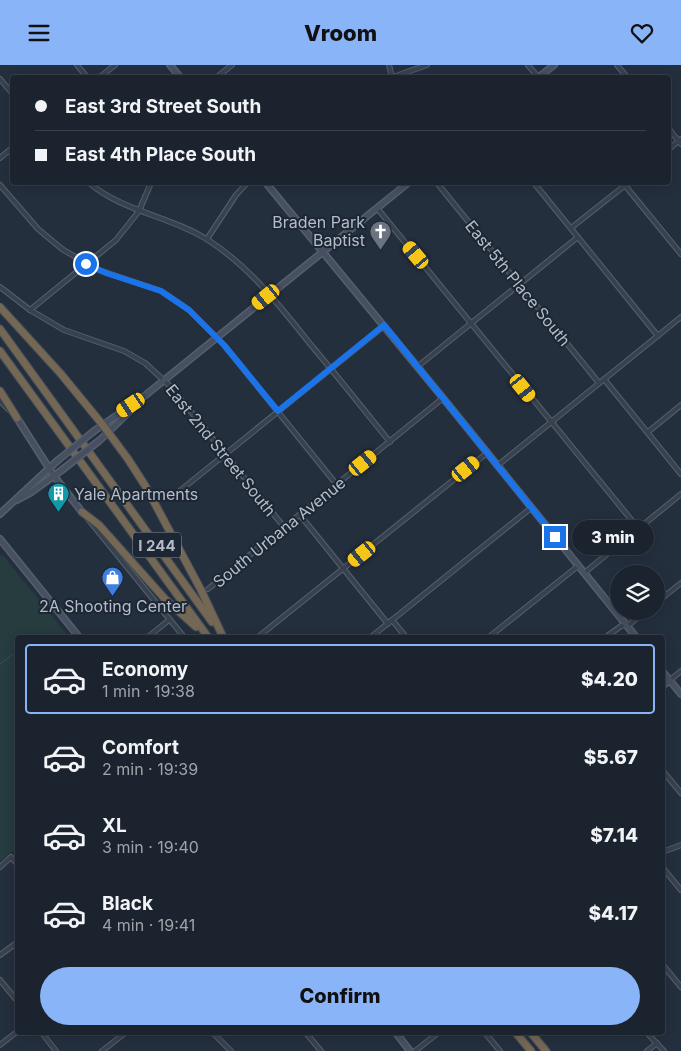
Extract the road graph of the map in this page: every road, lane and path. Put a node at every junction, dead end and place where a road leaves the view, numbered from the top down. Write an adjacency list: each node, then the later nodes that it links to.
1 (76, 65): 9 (street)
2 (115, 65): 10 (street)
3 (170, 65): 11 (main road)
4 (232, 65): 12 (street)
5 (427, 65): 13 (street)
6 (528, 65): 14 (street)
7 (554, 65): 15 (main road)
8 (617, 65): 16 (street)
9 (85, 75)
10 (102, 75)
11 (178, 75)
12 (220, 75)
13 (399, 75)
14 (536, 75)
15 (541, 75)
16 (625, 75)
17 (0, 79): 18 (street)
18 (10, 91)
19 (671, 131): 20 (street)
20 (680, 142)
21 (10, 150): 22 (street)
22 (0, 158)
23 (0, 185): 40 (street)
24 (92, 185): 34 (street)
25 (150, 185): 34 (street)
26 (245, 185): 37 (street)
27 (268, 185): 38 (main road)
28 (406, 185): 33 (main road)
29 (439, 185): 41 (street, East 5th Place South)
30 (536, 185): 35 (street)
31 (623, 185): 35 (street)
32 (627, 185): 39 (street)
33 (377, 208): 38 (main road); 47 (street)
34 (139, 211): 37 (street); 40 (street)
35 (571, 228): 36 (street)
36 (578, 237): 41 (street); 50 (street)
37 (207, 239): 43 (street)
38 (323, 251): 43 (main road); 48 (main road)
39 (681, 254)
40 (86, 264): 45 (street); 51 (street)
41 (519, 284): 47 (street); 57 (street, East 5th Place South)
42 (0, 287): 45 (street, East 2nd Street South)
43 (270, 294): 51 (main road); 54 (street)
44 (0, 307): 66 (highway)
45 (30, 310): 56 (street, East 2nd Street South)
46 (681, 317): 50 (street)
47 (471, 323): 53 (street); 65 (street)
48 (384, 325): 53 (main road); 54 (street)
49 (0, 329): 103 (highway, I 244)
50 (658, 336): 55 (street)
51 (216, 337): 56 (main road); 63 (street)
52 (0, 351): 102 (highway, I 244)
53 (417, 367): 60 (main road)
54 (331, 369): 63 (street); 69 (street)
55 (604, 379): 57 (street); 67 (street)
56 (164, 381): 59 (main road); 70 (street, East 2nd Street South)
57 (599, 383): 65 (street)
58 (0, 391): 64 (highway)
59 (142, 398): 66 (main road); 68 (main road)
60 (443, 399): 69 (street, South Urbana Avenue); 71 (main road)
61 (0, 401): 64 (street)
62 (681, 405): 67 (street)
63 (278, 411): 70 (street); 76 (street)
64 (17, 418): 73 (main road)
65 (551, 422): 72 (street); 85 (street)
66 (102, 424): 68 (highway); 73 (main road, bridge)
67 (648, 432): 74 (street)
68 (108, 433): 75 (main road, bridge); 104 (highway)
69 (390, 442): 76 (street, South Urbana Avenue)
70 (225, 453): 78 (street); 84 (street, East 2nd Street South)
71 (487, 453): 72 (main road); 88 (street)
72 (497, 466): 80 (main road)
73 (49, 467): 75 (main road); 79 (main road)
74 (681, 474)
75 (54, 476): 79 (main road); 81 (main road)
76 (337, 485): 83 (street, South Urbana Avenue)
77 (681, 494): 85 (street)
78 (171, 498)
79 (15, 501): 82 (main road)
80 (531, 508): 87 (main road); 95 (street)
81 (82, 512): 93 (street); 101 (highway)
82 (1, 513)
83 (300, 515): 84 (street, South Urbana Avenue); 88 (street)
84 (284, 527): 91 (street, South Urbana Avenue)
85 (638, 528): 89 (street)
86 (0, 539): 98 (main road)
87 (578, 566): 89 (main road); 108 (street)
88 (344, 569): 96 (street); 105 (street)
89 (584, 573): 97 (main road)
90 (681, 583): 92 (street)
91 (208, 589)
92 (665, 596)
93 (169, 620): 99 (street); 100 (street)
94 (635, 620): 97 (street)
95 (392, 621): 96 (street); 107 (street)
96 (388, 624): 106 (street)
97 (625, 625): 109 (street); 110 (main road)
98 (77, 635)
99 (150, 635)
100 (182, 635)
101 (206, 635)
102 (207, 635)
103 (222, 635)
104 (222, 635)
105 (261, 635)
106 (374, 635)
107 (404, 635)
108 (492, 635)
109 (609, 635)
110 (634, 635)
111 (681, 671): 113 (street)
112 (665, 674): 113 (main road)
113 (670, 680): 114 (main road); 115 (main road)
114 (665, 684)
115 (681, 694)
116 (665, 774): 117 (street)
117 (681, 793)
118 (681, 845): 119 (street)
119 (665, 851)
120 (15, 861): 121 (street)
121 (0, 867)
122 (665, 871): 123 (street)
123 (681, 890)
124 (15, 944): 125 (street)
125 (0, 955)
126 (665, 968): 128 (street)
127 (0, 980): 129 (street)
128 (681, 987)
129 (15, 998)
130 (15, 1033): 142 (street)
131 (44, 1035): 143 (street)
132 (122, 1035): 144 (street)
133 (216, 1035): 145 (street)
134 (308, 1035): 146 (street)
135 (398, 1035): 147 (main road)
136 (435, 1035): 148 (street)
137 (487, 1035): 149 (street)
138 (518, 1035): 150 (highway)
139 (533, 1035): 151 (highway)
140 (649, 1035): 141 (street)
141 (657, 1043): 152 (street); 153 (street)
142 (0, 1045)
143 (56, 1051)
144 (102, 1051)
145 (231, 1051)
146 (321, 1051)
147 (410, 1051)
148 (415, 1051)
149 (500, 1051)
150 (531, 1051)
151 (546, 1051)
152 (647, 1051)
153 (664, 1051)

